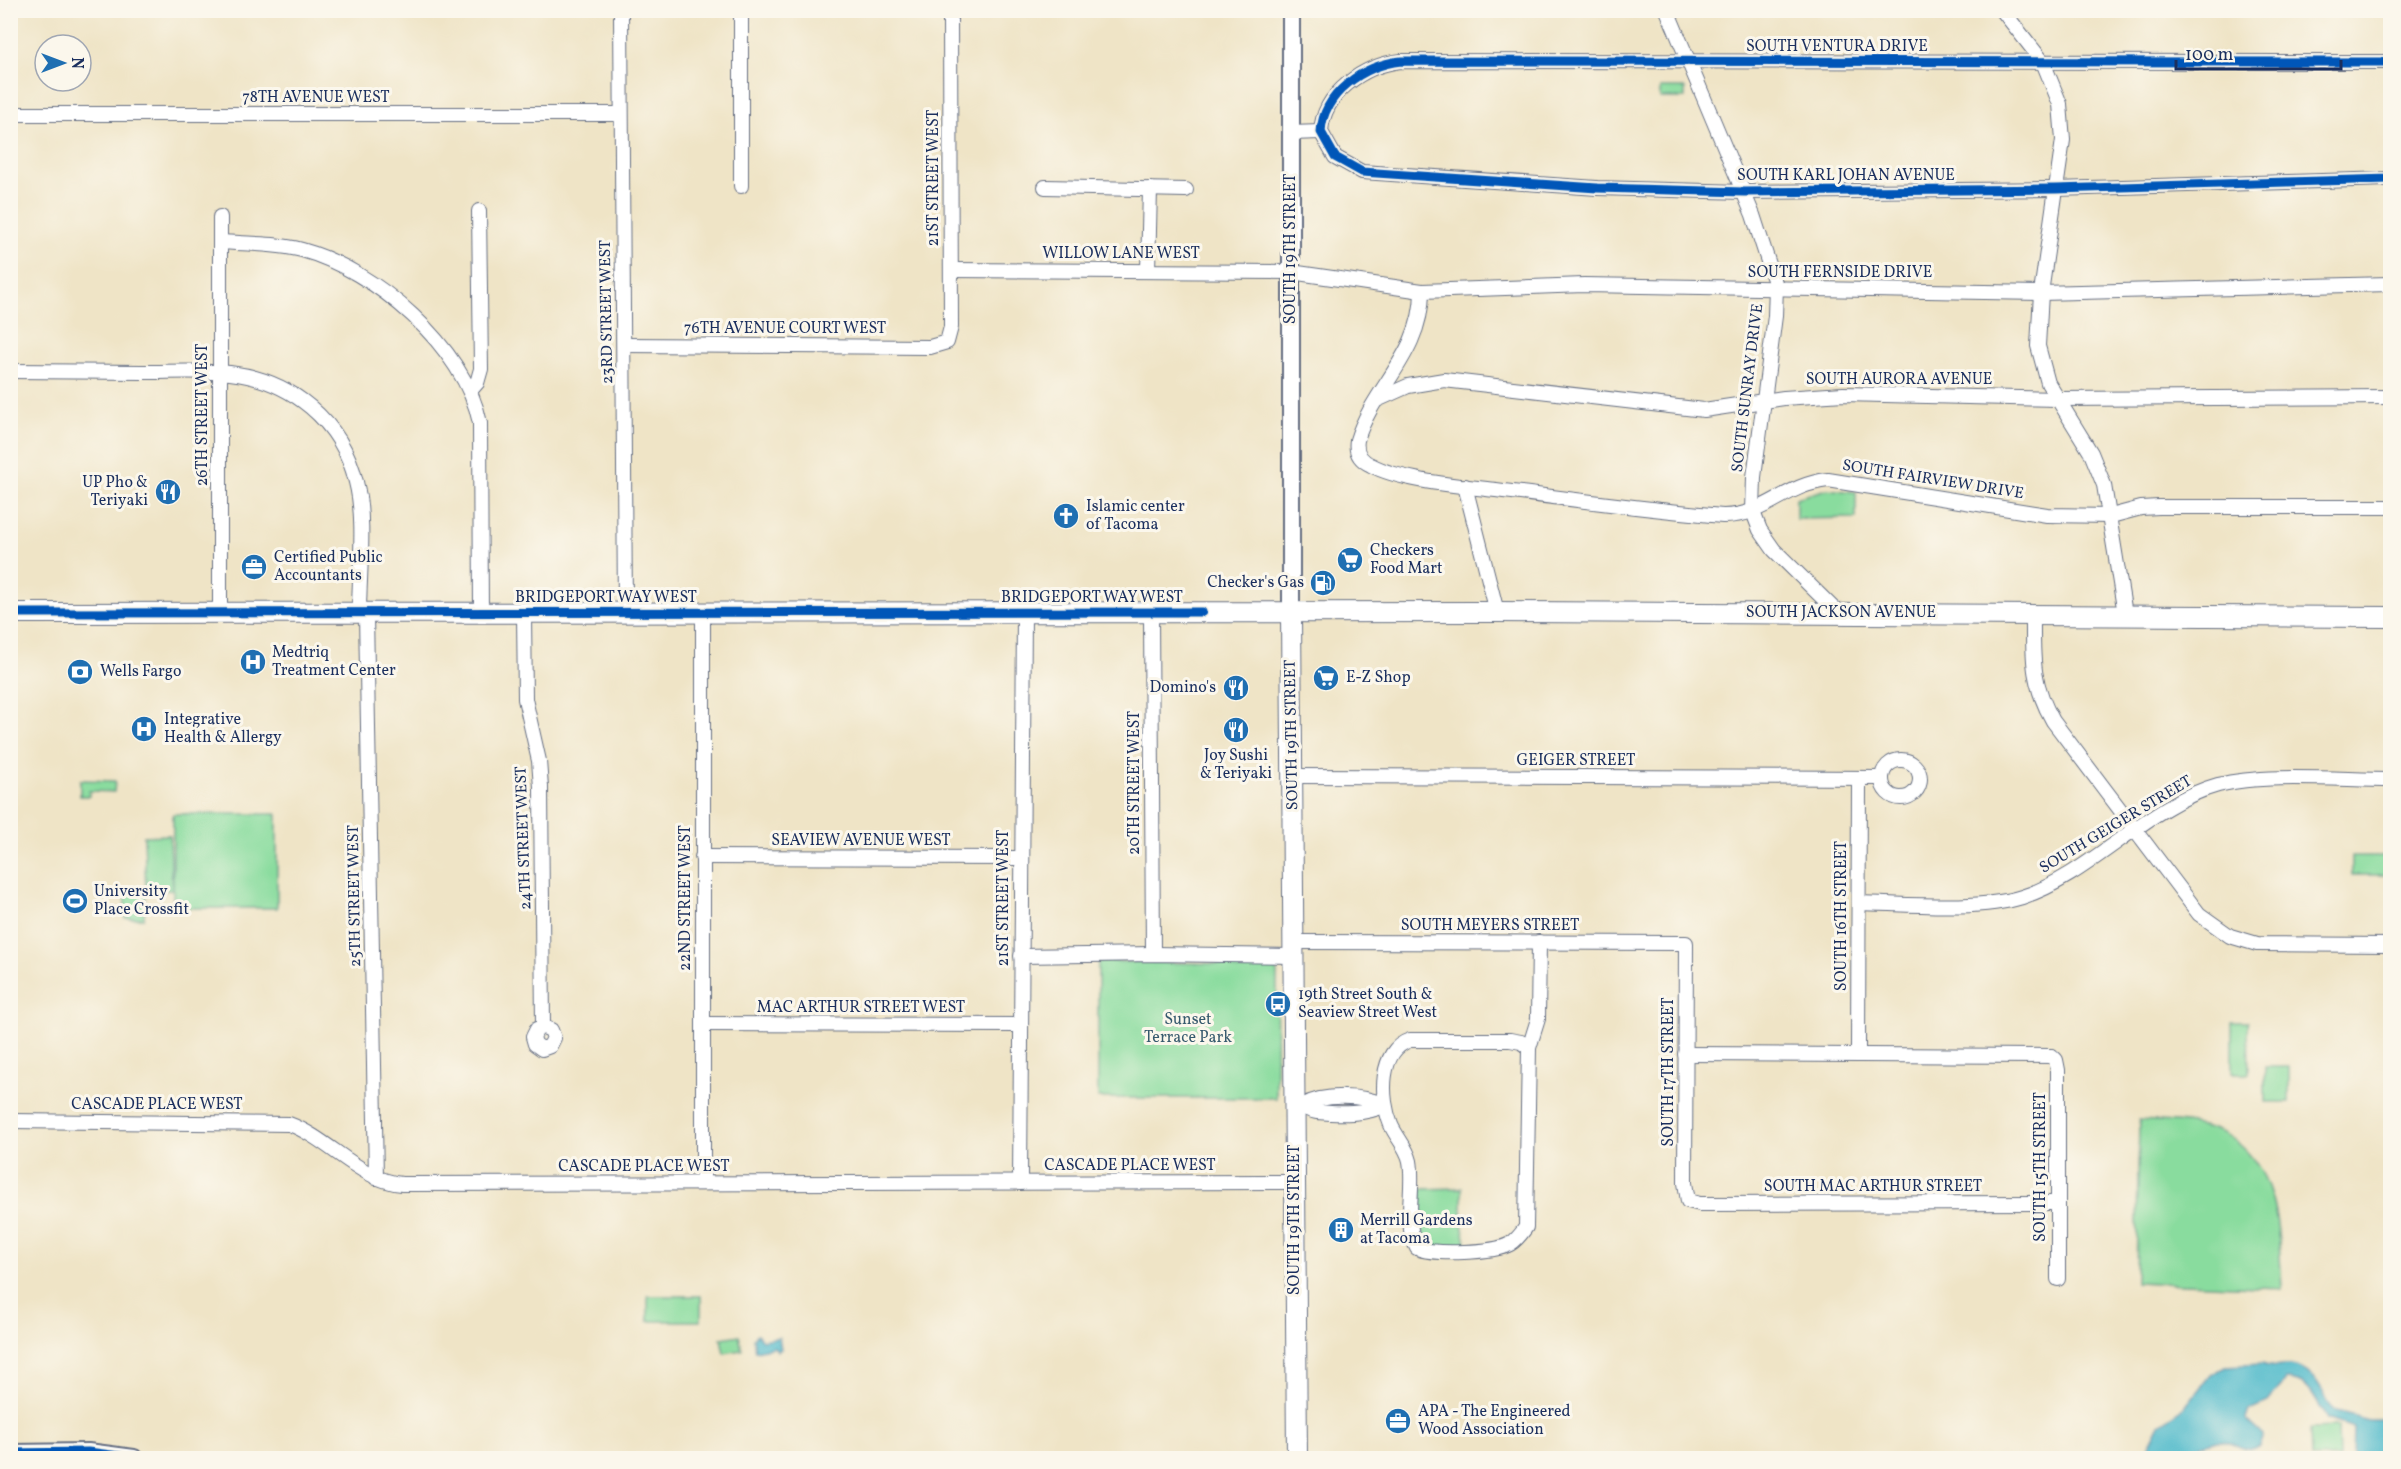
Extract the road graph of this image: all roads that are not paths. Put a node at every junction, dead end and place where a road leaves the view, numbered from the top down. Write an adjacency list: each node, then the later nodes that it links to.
1 (621, 10): 11 (street, 23RD STREET WEST)
2 (741, 10): 15 (street)
3 (950, 10): 24 (street, 21ST STREET WEST)
4 (1291, 10): 13 (street, SOUTH 19TH STREET)
5 (1667, 10): 7 (street, SOUTH SUNRAY DRIVE)
6 (2002, 10): 8 (street)
7 (1689, 62): 8 (street, SOUTH VENTURA DRIVE); 12 (street, SOUTH VENTURA DRIVE); 20 (street, SOUTH SUNRAY DRIVE)
8 (2043, 62): 9 (street, SOUTH VENTURA DRIVE); 18 (street)
9 (2391, 62)
10 (10, 114): 11 (street, 78TH AVENUE WEST)
11 (621, 114): 32 (street, 23RD STREET WEST)
12 (1321, 132): 13 (street); 20 (street, SOUTH KARL JOHAN AVENUE)
13 (1291, 133): 26 (street, SOUTH 19TH STREET)
14 (2391, 179): 18 (street, SOUTH KARL JOHAN AVENUE)
15 (741, 186)
16 (1046, 187): 17 (street)
17 (1150, 189): 19 (street); 25 (street)
18 (2056, 189): 20 (street, SOUTH KARL JOHAN AVENUE); 30 (street)
19 (1186, 190)
20 (1744, 192): 28 (street, SOUTH SUNRAY DRIVE)
21 (479, 211): 35 (street)
22 (220, 217): 23 (street, 26TH STREET WEST)
23 (220, 242): 34 (street, 26TH STREET WEST); 35 (street)
24 (951, 270): 25 (street, WILLOW LANE WEST); 31 (street, 21ST STREET WEST)
25 (1148, 271): 26 (street, WILLOW LANE WEST)
26 (1291, 272): 29 (street, SOUTH FERNSIDE DRIVE); 45 (street, SOUTH 19TH STREET)
27 (2391, 284): 30 (street, SOUTH FERNSIDE DRIVE)
28 (1775, 289): 29 (street, SOUTH FERNSIDE DRIVE); 30 (street, SOUTH FERNSIDE DRIVE); 39 (street, SOUTH SUNRAY DRIVE)
29 (1422, 291): 38 (street)
30 (2040, 293): 37 (street)
31 (945, 344): 32 (street, 76TH AVENUE COURT WEST)
32 (624, 345): 49 (street, 23RD STREET WEST)
33 (10, 371): 34 (street, 25TH STREET WEST)
34 (220, 373): 48 (street, 26TH STREET WEST); 53 (street, 25TH STREET WEST)
35 (470, 391): 54 (street)
36 (2391, 398): 37 (street, SOUTH AURORA AVENUE)
37 (2057, 399): 39 (street, SOUTH AURORA AVENUE); 43 (street)
38 (1378, 400): 39 (street, SOUTH AURORA AVENUE); 40 (street, SOUTH FAIRVIEW DRIVE)
39 (1763, 401): 42 (street, SOUTH SUNRAY DRIVE)
40 (1465, 486): 42 (street, SOUTH FAIRVIEW DRIVE); 46 (street)
41 (2391, 507): 43 (street, SOUTH FAIRVIEW DRIVE)
42 (1753, 513): 43 (street, SOUTH FAIRVIEW DRIVE); 52 (street, SOUTH SUNRAY DRIVE)
43 (2111, 516): 57 (street)
44 (1151, 612): 45 (main road, BRIDGEPORT WAY WEST); 51 (main road, BRIDGEPORT WAY WEST); 71 (street, 20TH STREET WEST)
45 (1291, 612): 46 (main road, SOUTH JACKSON AVENUE); 59 (main road, SOUTH 19TH STREET)
46 (1497, 612): 52 (main road, SOUTH JACKSON AVENUE)
47 (10, 613): 48 (main road, BRIDGEPORT WAY WEST)
48 (220, 613): 53 (main road, BRIDGEPORT WAY WEST)
49 (625, 613): 50 (main road, BRIDGEPORT WAY WEST); 55 (main road, BRIDGEPORT WAY WEST)
50 (703, 613): 51 (main road, BRIDGEPORT WAY WEST); 64 (street, 22ND STREET WEST)
51 (1024, 613): 65 (street, 21ST STREET WEST)
52 (1838, 613): 56 (main road, SOUTH JACKSON AVENUE)
53 (362, 614): 54 (main road, BRIDGEPORT WAY WEST); 82 (street, 25TH STREET WEST)
54 (481, 614): 55 (main road, BRIDGEPORT WAY WEST)
55 (524, 614): 75 (street, 24TH STREET WEST)
56 (2033, 614): 57 (main road, SOUTH JACKSON AVENUE); 63 (street)
57 (2126, 614): 58 (main road, SOUTH JACKSON AVENUE)
58 (2391, 617)
59 (1293, 776): 60 (street, GEIGER STREET); 70 (main road, SOUTH 19TH STREET)
60 (1859, 778): 61 (street, GEIGER STREET); 66 (street, SOUTH 16TH STREET)
61 (1882, 778)
62 (2391, 780): 63 (street, SOUTH GEIGER STREET)
63 (2134, 831): 66 (street, SOUTH GEIGER STREET); 69 (street)
64 (702, 857): 65 (street, SEAVIEW AVENUE WEST); 73 (street, 22ND STREET WEST)
65 (1021, 858): 72 (street, 21ST STREET WEST)
66 (1859, 903): 78 (street, SOUTH 16TH STREET)
67 (1539, 942): 68 (street, SOUTH MEYERS STREET); 70 (street, SOUTH MEYERS STREET); 76 (street)
68 (1686, 943): 77 (street, SOUTH 17TH STREET)
69 (2391, 945)
70 (1293, 949): 71 (street); 79 (main road, SOUTH 19TH STREET)
71 (1153, 954): 72 (street)
72 (1021, 956): 74 (street, 21ST STREET WEST)
73 (703, 1024): 74 (street, MAC ARTHUR STREET WEST); 84 (street, 22ND STREET WEST)
74 (1020, 1025): 85 (street, 21ST STREET WEST)
75 (543, 1027)
76 (1529, 1048): 80 (street); 80 (street)
77 (1685, 1054): 78 (street); 86 (street, SOUTH 17TH STREET)
78 (1858, 1054): 87 (street, SOUTH 15TH STREET)
79 (1298, 1106): 80 (street); 83 (main road, SOUTH 19TH STREET)
80 (1385, 1106)
81 (10, 1121): 82 (street, CASCADE PLACE WEST)
82 (376, 1178): 84 (street, CASCADE PLACE WEST)
83 (1294, 1182): 85 (street, CASCADE PLACE WEST); 91 (main road, SOUTH 19TH STREET)
84 (703, 1183): 85 (street, CASCADE PLACE WEST)
85 (1020, 1183)
86 (1688, 1201): 87 (street, SOUTH MAC ARTHUR STREET)
87 (2058, 1203): 88 (street, SOUTH 15TH STREET)
88 (2058, 1279)
89 (10, 1452): 90 (street)
90 (134, 1458)
91 (1297, 1458)

